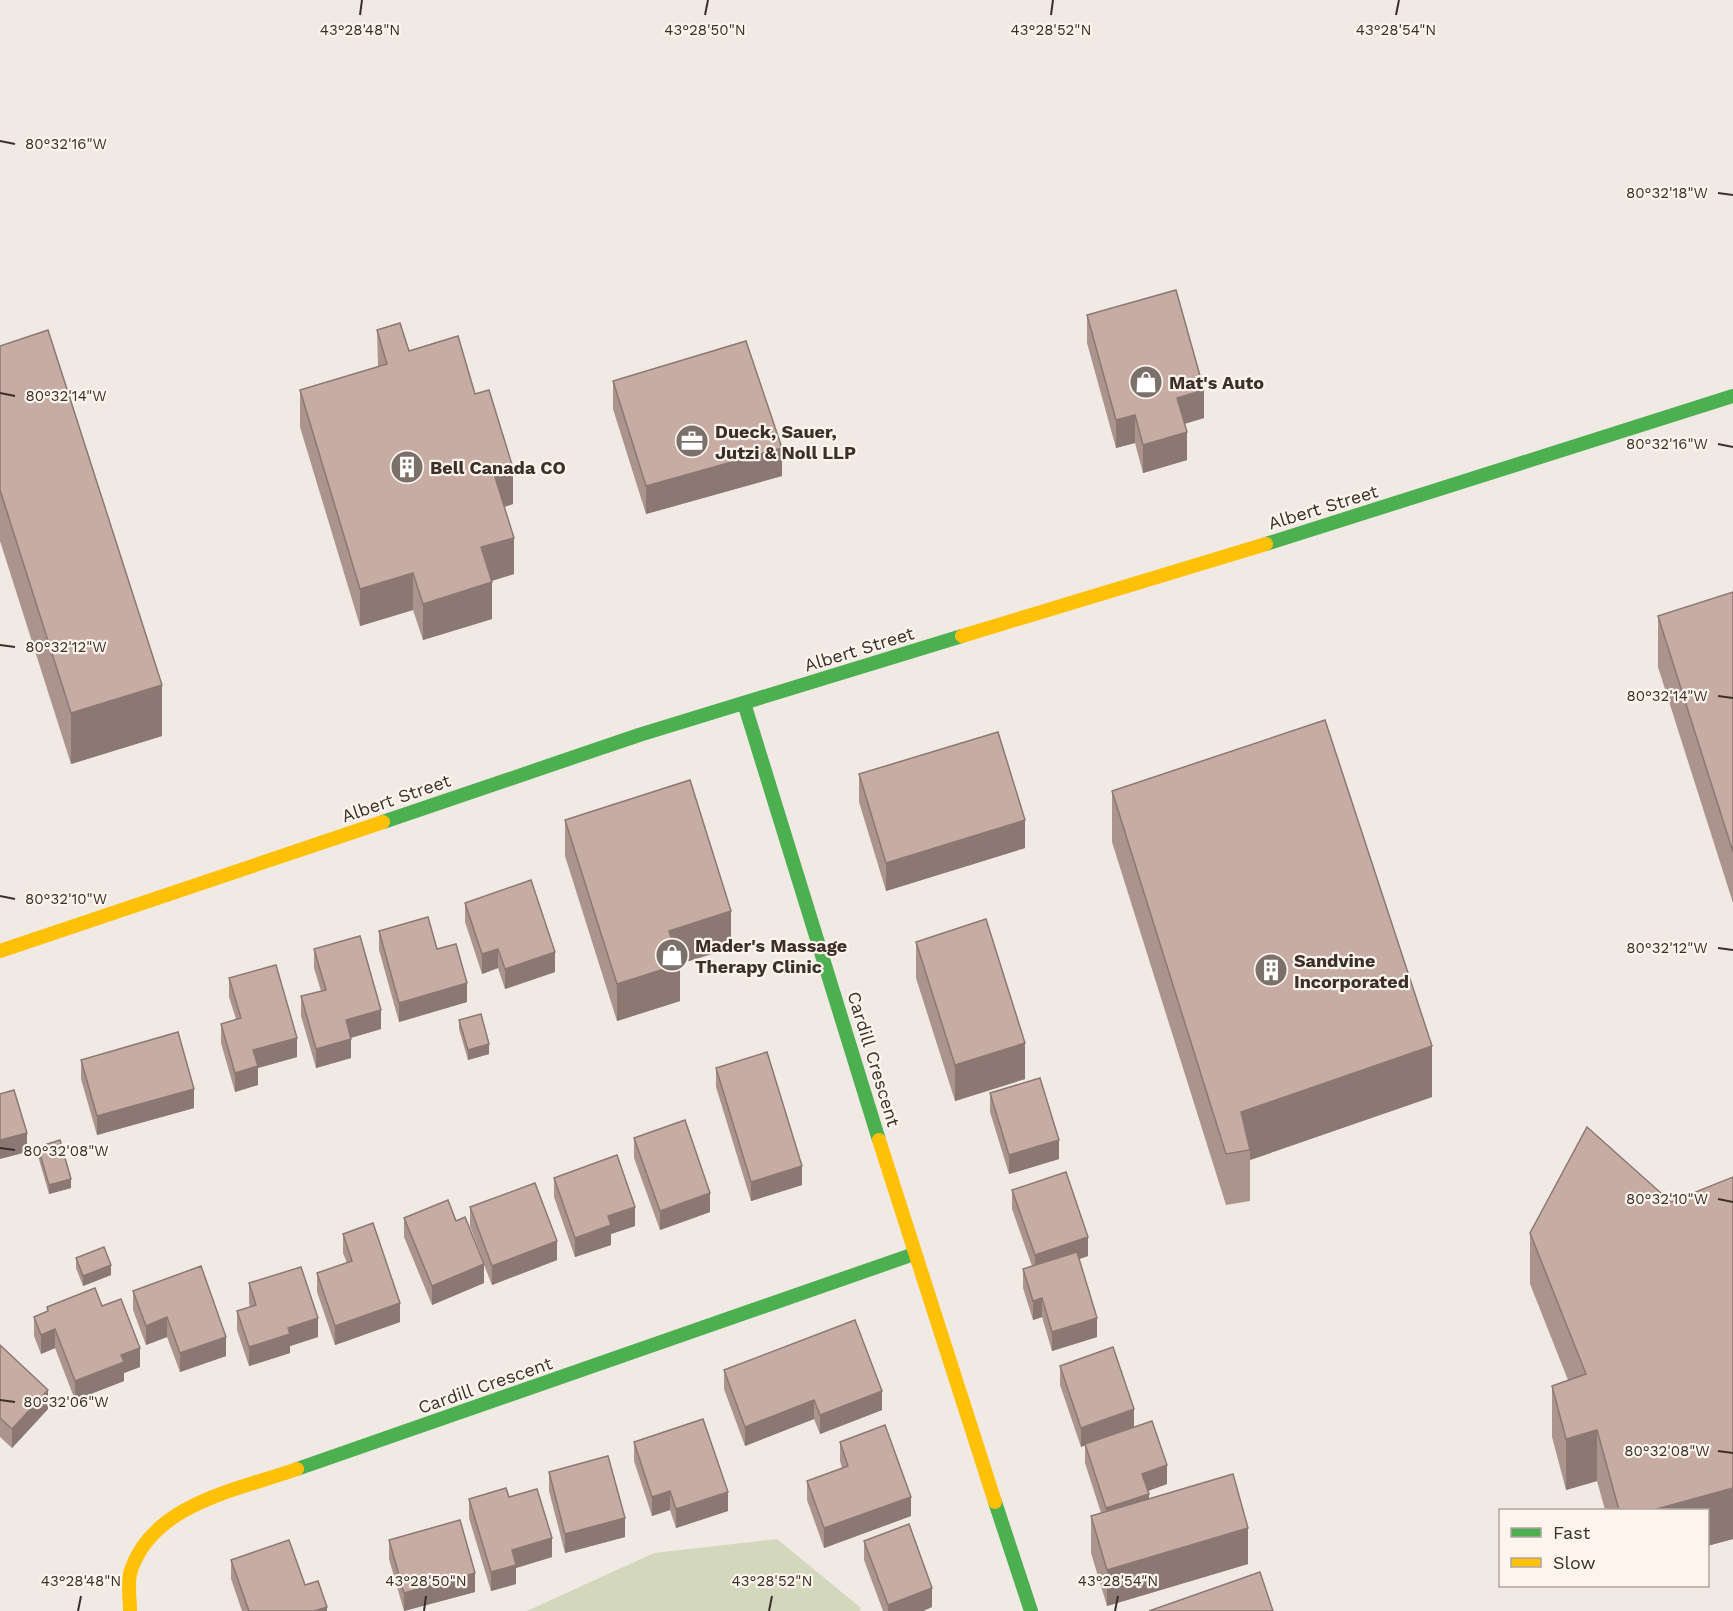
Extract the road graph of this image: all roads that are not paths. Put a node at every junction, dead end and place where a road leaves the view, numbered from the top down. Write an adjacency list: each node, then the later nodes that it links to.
1 (1733, 396): 2 (street, Albert Street)
2 (744, 703): 3 (street, Albert Street); 4 (street, Cardill Crescent)
3 (0, 951)
4 (914, 1254): 5 (street, Cardill Crescent); 6 (street, Cardill Crescent)
5 (130, 1611)
6 (1031, 1611)

